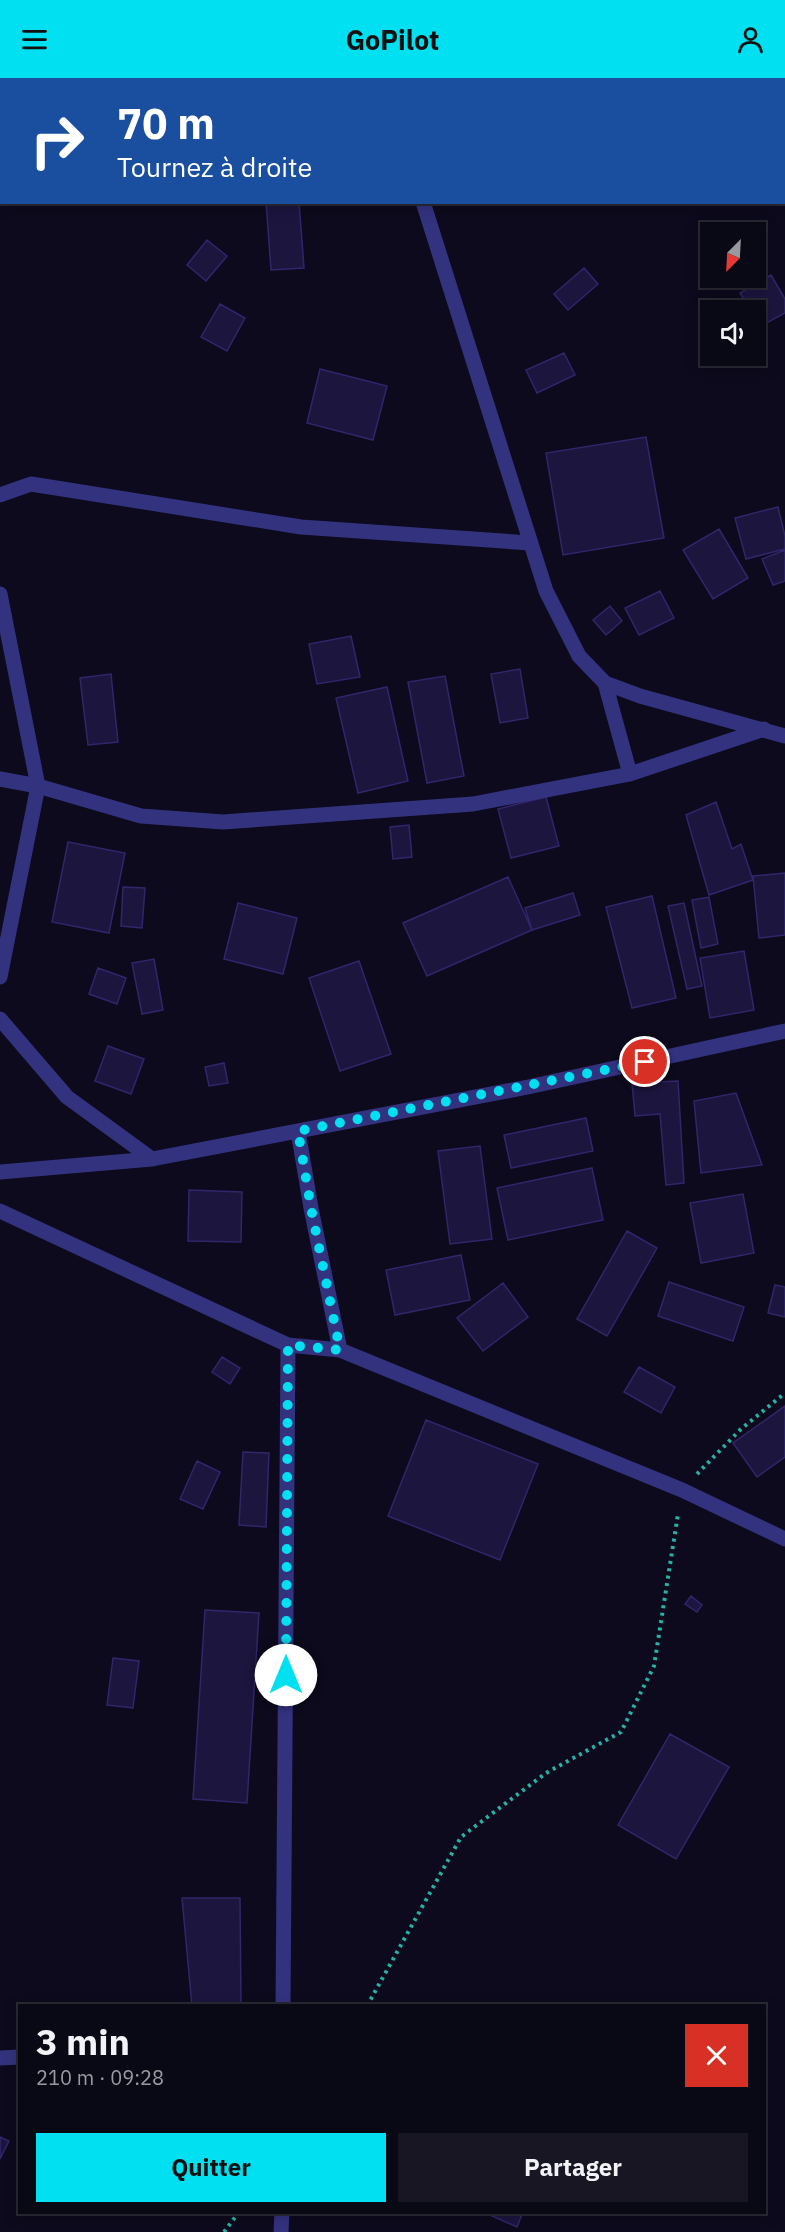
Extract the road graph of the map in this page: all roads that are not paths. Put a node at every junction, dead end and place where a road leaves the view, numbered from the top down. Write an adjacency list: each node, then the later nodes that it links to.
1 (424, 204): 3 (street)
2 (0, 495): 3 (street)
3 (530, 543): 5 (street)
4 (0, 594): 10 (street)
5 (605, 683): 6 (street); 8 (street)
6 (764, 729): 7 (street); 8 (street)
7 (785, 736)
8 (630, 774): 10 (street)
9 (0, 779): 10 (street)
10 (38, 786): 11 (street)
11 (0, 977)
12 (0, 1019): 15 (street)
13 (785, 1031): 14 (street)
14 (298, 1131): 15 (street); 19 (street)
15 (152, 1159): 16 (street)
16 (0, 1172)
17 (0, 1211): 18 (street)
18 (288, 1345): 19 (street); 21 (street)
19 (340, 1350): 20 (street)
20 (785, 1539)
21 (283, 2004)
22 (18, 2057): 23 (street)
23 (0, 2058)
24 (282, 2214): 25 (street)
25 (281, 2232)

